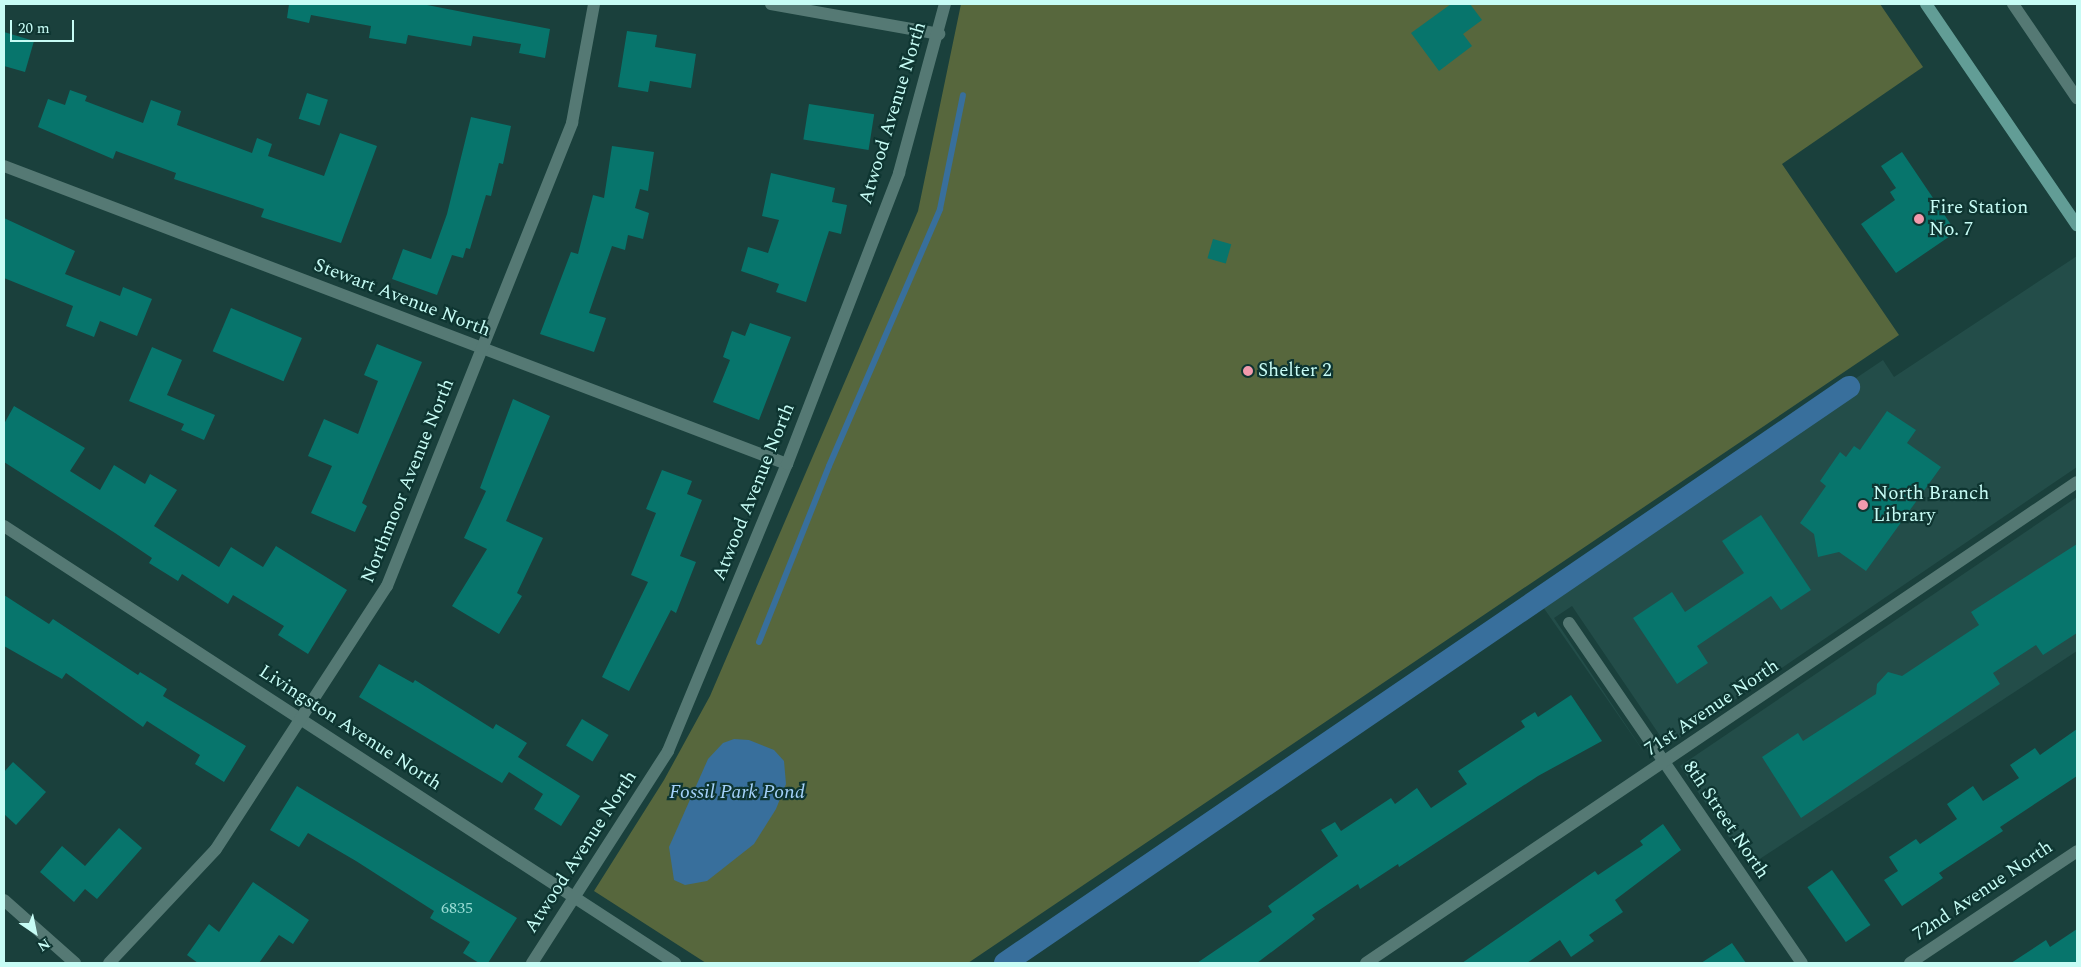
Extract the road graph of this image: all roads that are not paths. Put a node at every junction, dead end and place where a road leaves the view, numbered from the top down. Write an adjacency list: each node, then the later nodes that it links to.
1 (594, 4): 10 (street, Northmoor Avenue North)
2 (771, 4): 6 (street)
3 (944, 4): 6 (street, Atwood Avenue North)
4 (1926, 4): 9 (main road)
5 (2013, 4): 7 (street)
6 (939, 34): 11 (street, Atwood Avenue North)
7 (2077, 98)
8 (4, 166): 10 (street, Stewart Avenue North)
9 (2077, 225)
10 (482, 349): 11 (street, Stewart Avenue North); 15 (street, Northmoor Avenue North)
11 (787, 464): 18 (street, Atwood Avenue North)
12 (2077, 482): 16 (street, 71st Avenue North)
13 (4, 526): 15 (street, Livingston Avenue North)
14 (1569, 623): 16 (street, 8th Street North)
15 (303, 718): 18 (street, Livingston Avenue North); 21 (street, Northmoor Avenue North)
16 (1664, 762): 24 (street, 71st Avenue North); 25 (street, 8th Street North)
17 (2077, 851): 26 (street, 72nd Avenue North)
18 (574, 898): 22 (street, Atwood Avenue North); 23 (street, Livingston Avenue North)
19 (4, 900): 20 (street)
20 (74, 963)
21 (109, 963)
22 (532, 963)
23 (675, 963)
24 (1366, 963)
25 (1802, 963)
26 (1910, 963)

